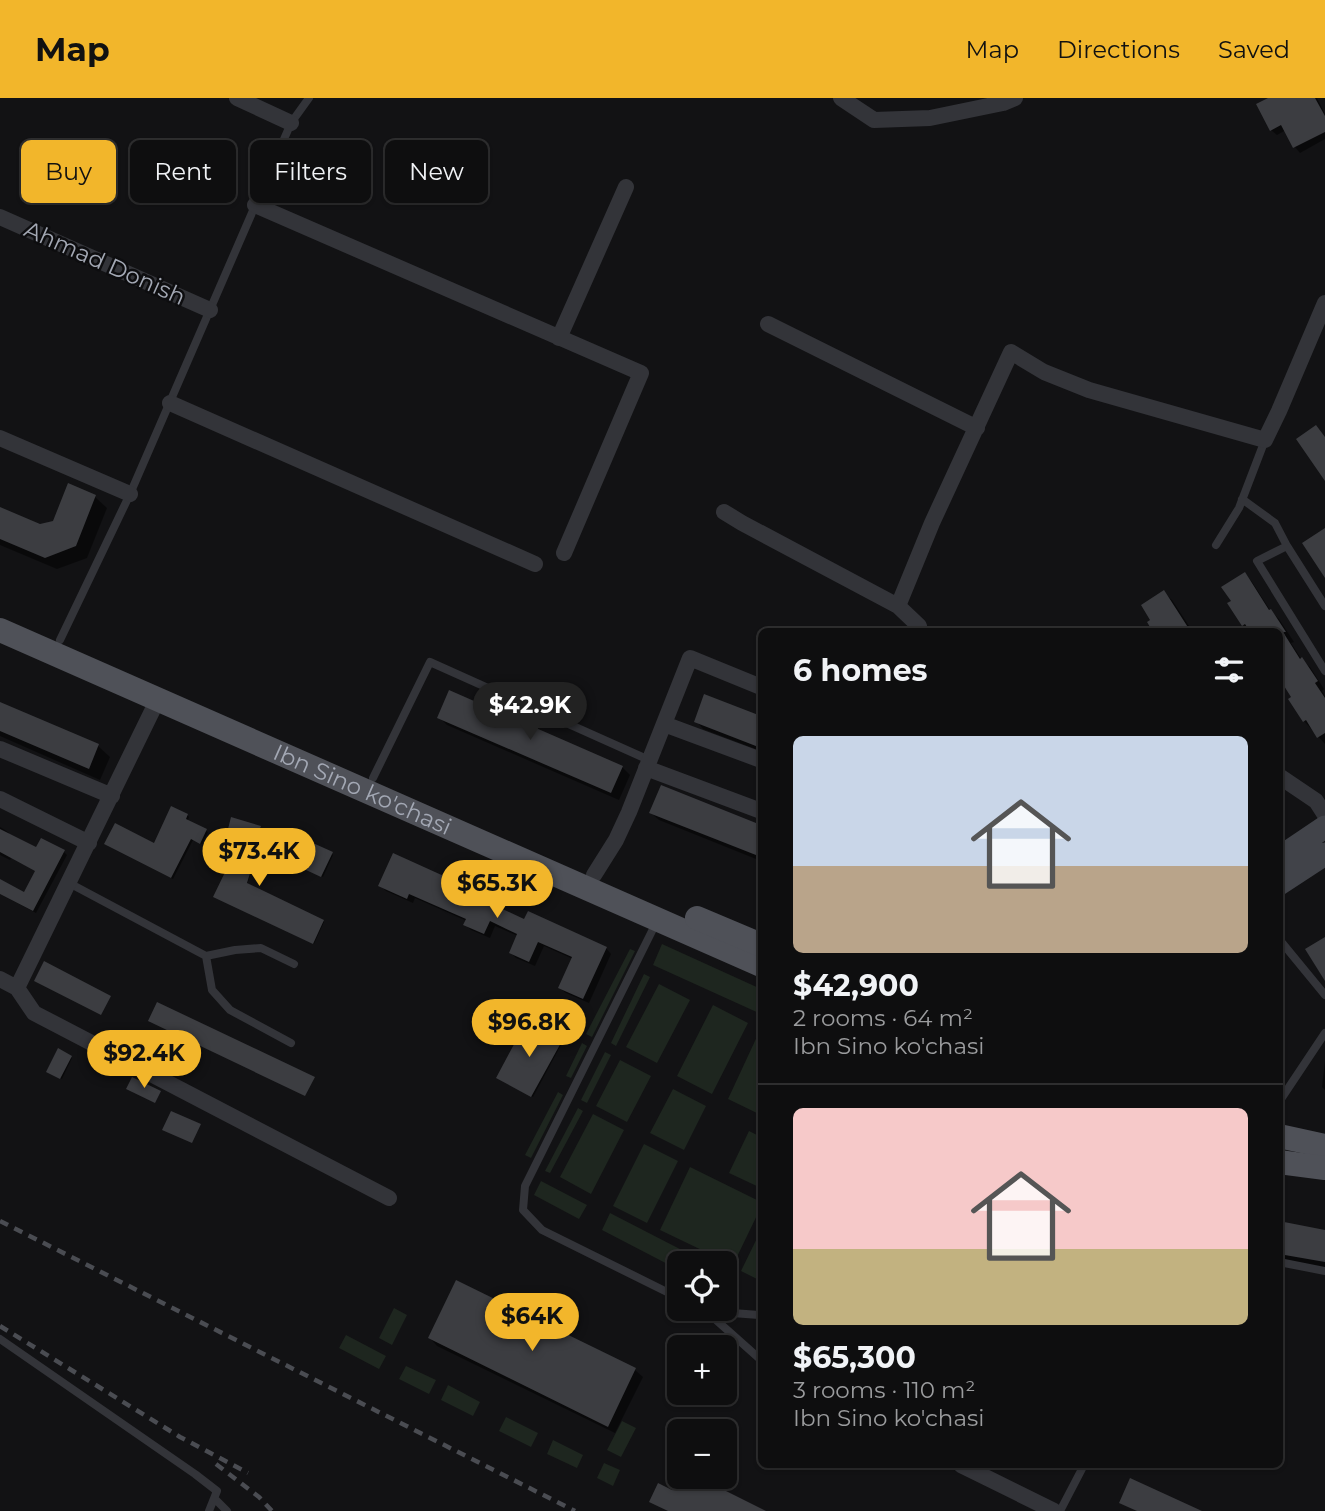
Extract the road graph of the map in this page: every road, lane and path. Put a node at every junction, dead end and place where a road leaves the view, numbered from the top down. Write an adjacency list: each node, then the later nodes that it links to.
1 (237, 98): 5 (street)
2 (309, 98): 5 (lane)
3 (841, 98): 4 (street)
4 (1015, 98)
5 (291, 123): 7 (lane)
6 (626, 187): 12 (street)
7 (256, 205): 10 (lane); 12 (street)
8 (0, 217): 10 (street, Ahmad Donish)
9 (1325, 303): 16 (street)
10 (210, 310): 13 (lane)
11 (768, 324): 14 (street)
12 (559, 338): 22 (street)
13 (170, 403): 17 (lane); 23 (street)
14 (977, 428): 16 (street); 24 (street)
15 (0, 438): 17 (street)
16 (1265, 440): 18 (lane)
17 (130, 494): 29 (lane)
18 (1242, 499): 20 (lane); 21 (lane)
19 (724, 512): 24 (street)
20 (1216, 545)
21 (1287, 546): 25 (lane); 30 (lane)
22 (564, 553)
23 (535, 564)
24 (898, 606): 27 (street)
25 (1325, 606)
26 (0, 613): 29 (main road, Ibn Sino ko'chasi)
27 (919, 628)
28 (0, 631): 32 (main road, Ibn Sino ko'chasi)
29 (60, 640): 37 (main road, Ibn Sino ko'chasi)
30 (1325, 671)
31 (758, 686): 33 (street)
32 (158, 701): 39 (street); 50 (main road, Ibn Sino ko'chasi)
33 (664, 724): 35 (street); 36 (street)
34 (0, 750): 39 (street)
35 (758, 759)
36 (648, 764): 37 (lane); 41 (street); 47 (street)
37 (373, 778): 47 (main road, Ibn Sino ko'chasi)
38 (1283, 779): 42 (street)
39 (112, 796): 44 (street)
40 (0, 799): 44 (street)
41 (758, 810)
42 (1325, 814)
43 (1325, 827): 46 (main road)
44 (89, 843): 49 (street)
45 (1325, 854): 48 (main road)
46 (1283, 855)
47 (594, 876): 51 (main road, Ibn Sino ko'chasi)
48 (1283, 881)
49 (69, 883): 53 (lane); 57 (street)
50 (658, 918): 55 (main road, Ibn Sino ko'chasi); 69 (lane)
51 (758, 944)
52 (1283, 944): 58 (lane)
53 (206, 956): 54 (lane); 60 (lane)
54 (294, 964)
55 (758, 964)
56 (0, 979): 57 (street)
57 (17, 988): 66 (street)
58 (1325, 995)
59 (1325, 1033): 61 (lane)
60 (291, 1043)
61 (1283, 1096)
62 (1283, 1137): 63 (main road)
63 (1325, 1146)
64 (1283, 1163): 65 (main road)
65 (1325, 1168)
66 (389, 1198)
67 (1283, 1263): 68 (lane)
68 (1325, 1271)
69 (667, 1292)
70 (737, 1313): 71 (lane)
71 (758, 1315)
72 (717, 1321): 74 (lane)
73 (0, 1339): 77 (lane)
74 (758, 1357)
75 (967, 1468): 80 (street)
76 (1082, 1468): 81 (lane)
77 (215, 1499): 78 (lane); 79 (lane)
78 (209, 1511)
79 (227, 1511)
80 (1054, 1511)
81 (1060, 1511)

